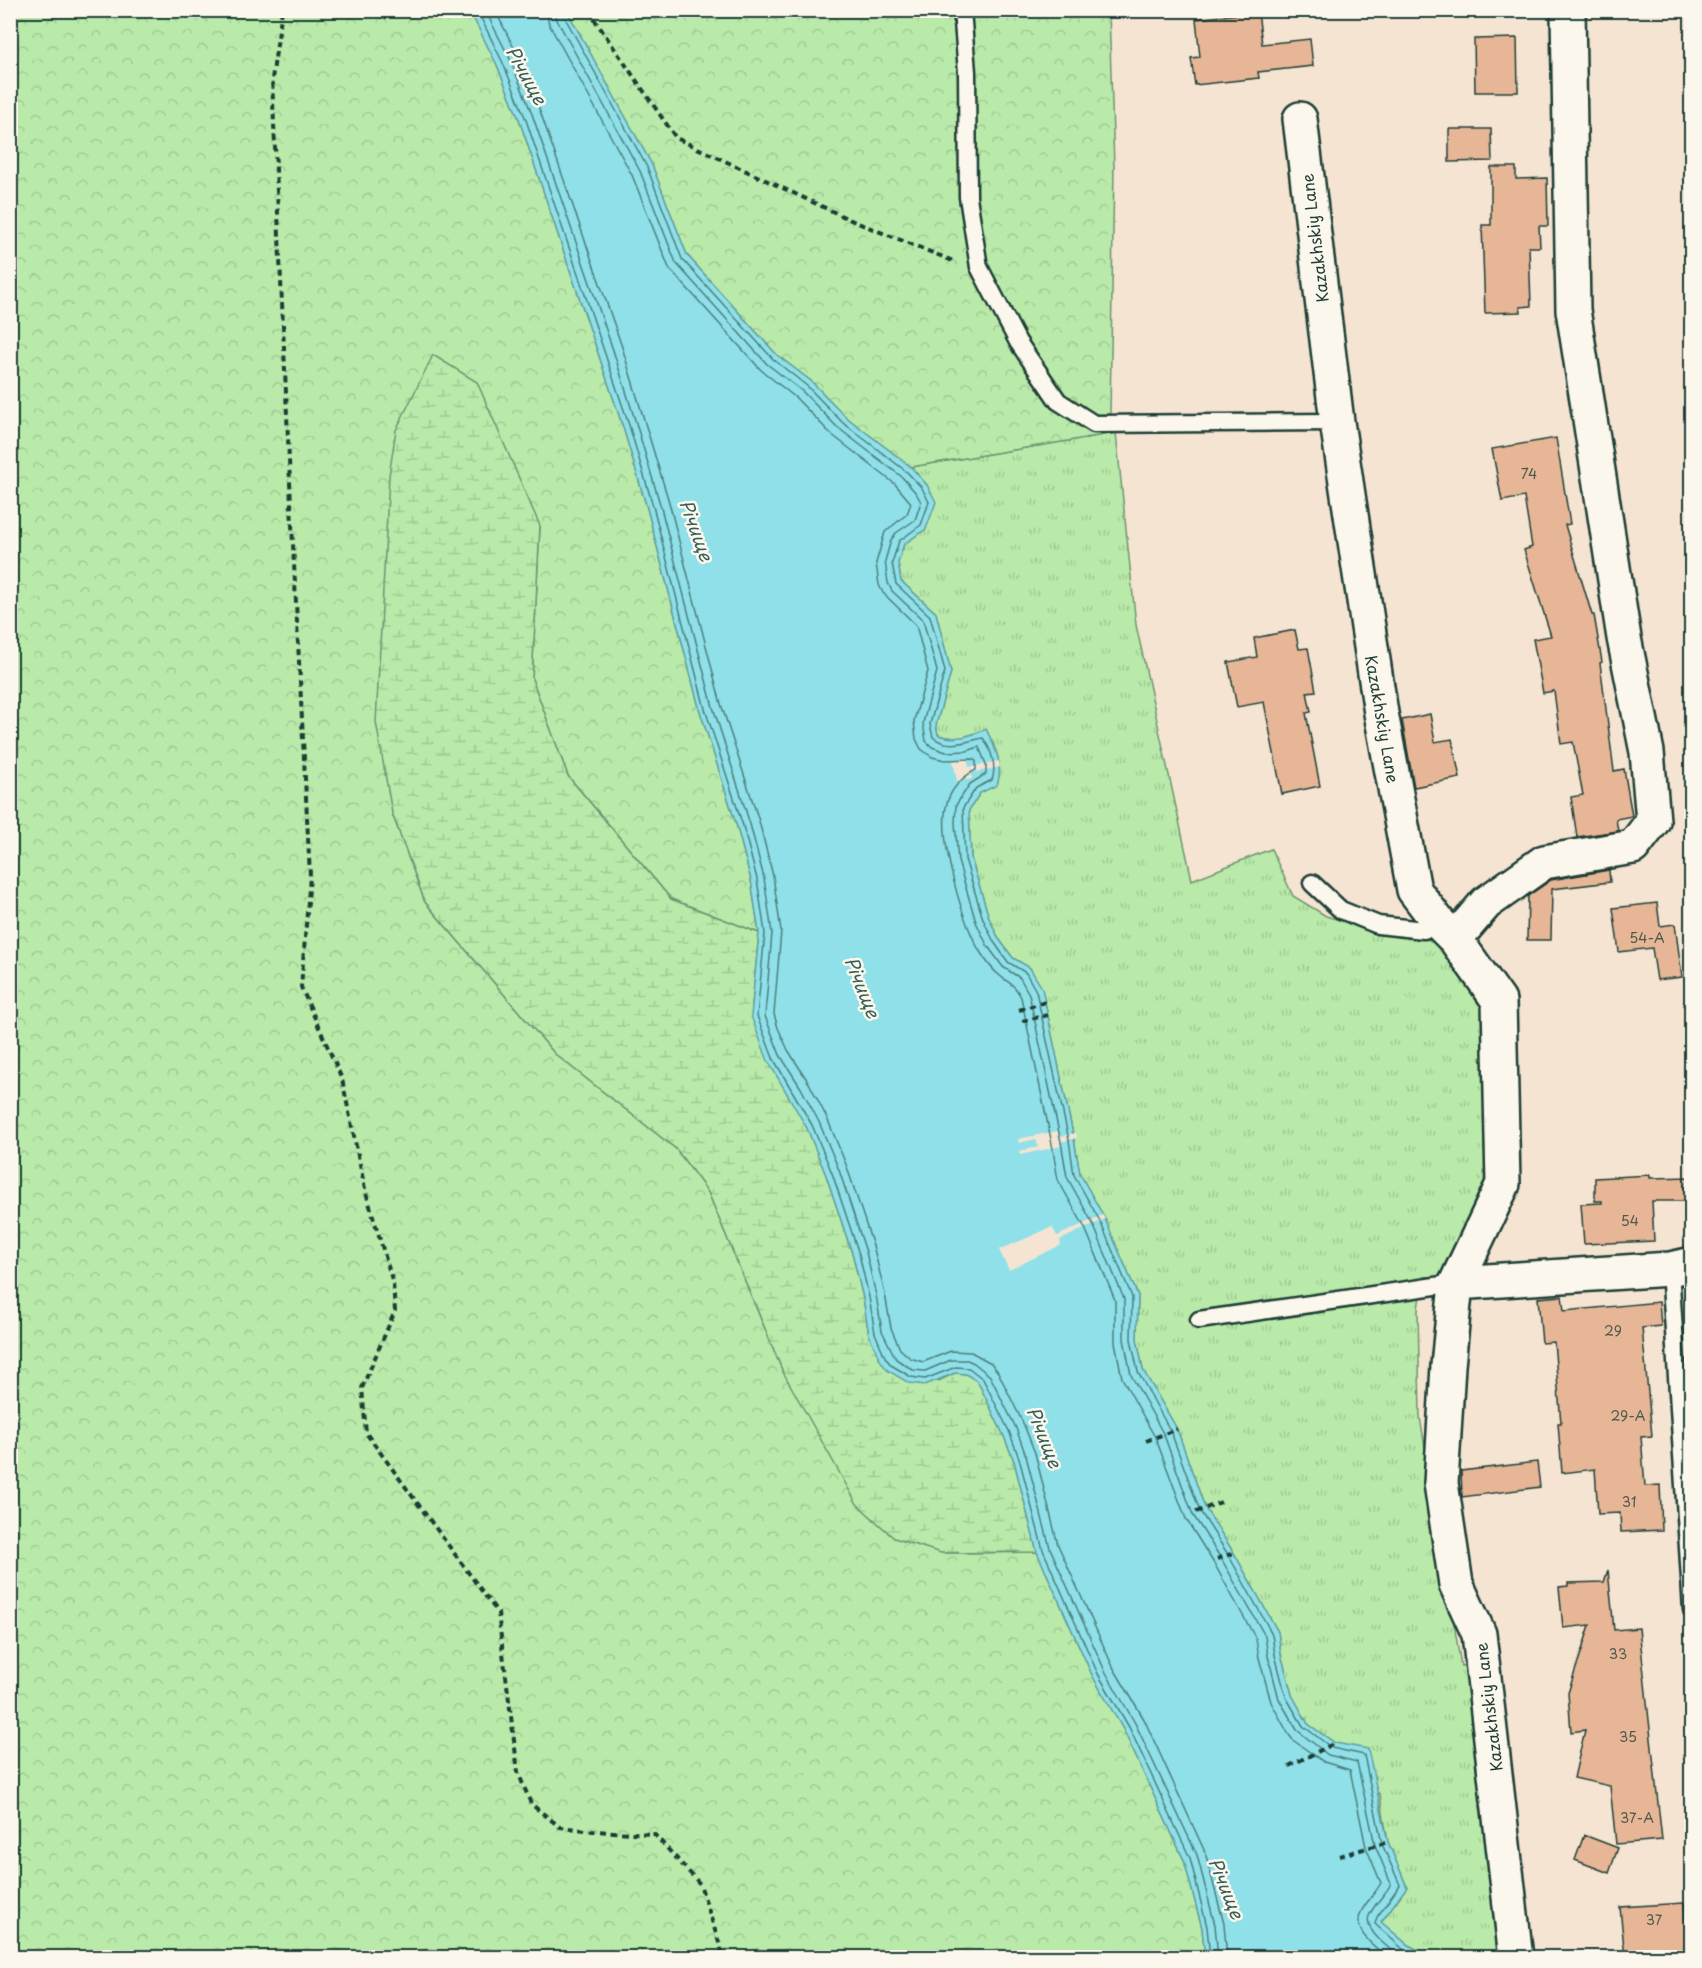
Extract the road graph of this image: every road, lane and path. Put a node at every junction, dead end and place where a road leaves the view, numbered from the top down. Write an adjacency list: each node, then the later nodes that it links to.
1 (282, 10): 28 (path)
2 (588, 10): 6 (path)
3 (962, 10): 6 (lane)
4 (1568, 10): 9 (street)
5 (1300, 119): 7 (street, Kazakhskiy Lane)
6 (979, 267): 7 (lane)
7 (1337, 422): 9 (street, Kazakhskiy Lane)
8 (1312, 883): 9 (lane)
9 (1447, 931): 15 (street, Kazakhskiy Lane)
10 (1045, 1002): 11 (path)
11 (1019, 1010)
12 (1048, 1015): 13 (path)
13 (1022, 1022)
14 (1681, 1266): 15 (street); 23 (lane)
15 (1456, 1283): 16 (lane); 29 (street, Kazakhskiy Lane)
16 (1199, 1320)
17 (1177, 1429): 18 (path)
18 (1146, 1441)
19 (1221, 1502): 20 (path)
20 (1196, 1512)
21 (1234, 1553): 22 (path)
22 (1217, 1559)
23 (1692, 1610)
24 (1335, 1743): 25 (path)
25 (1289, 1766)
26 (1388, 1842): 27 (path)
27 (1339, 1856)
28 (724, 1958)
29 (1516, 1958)

